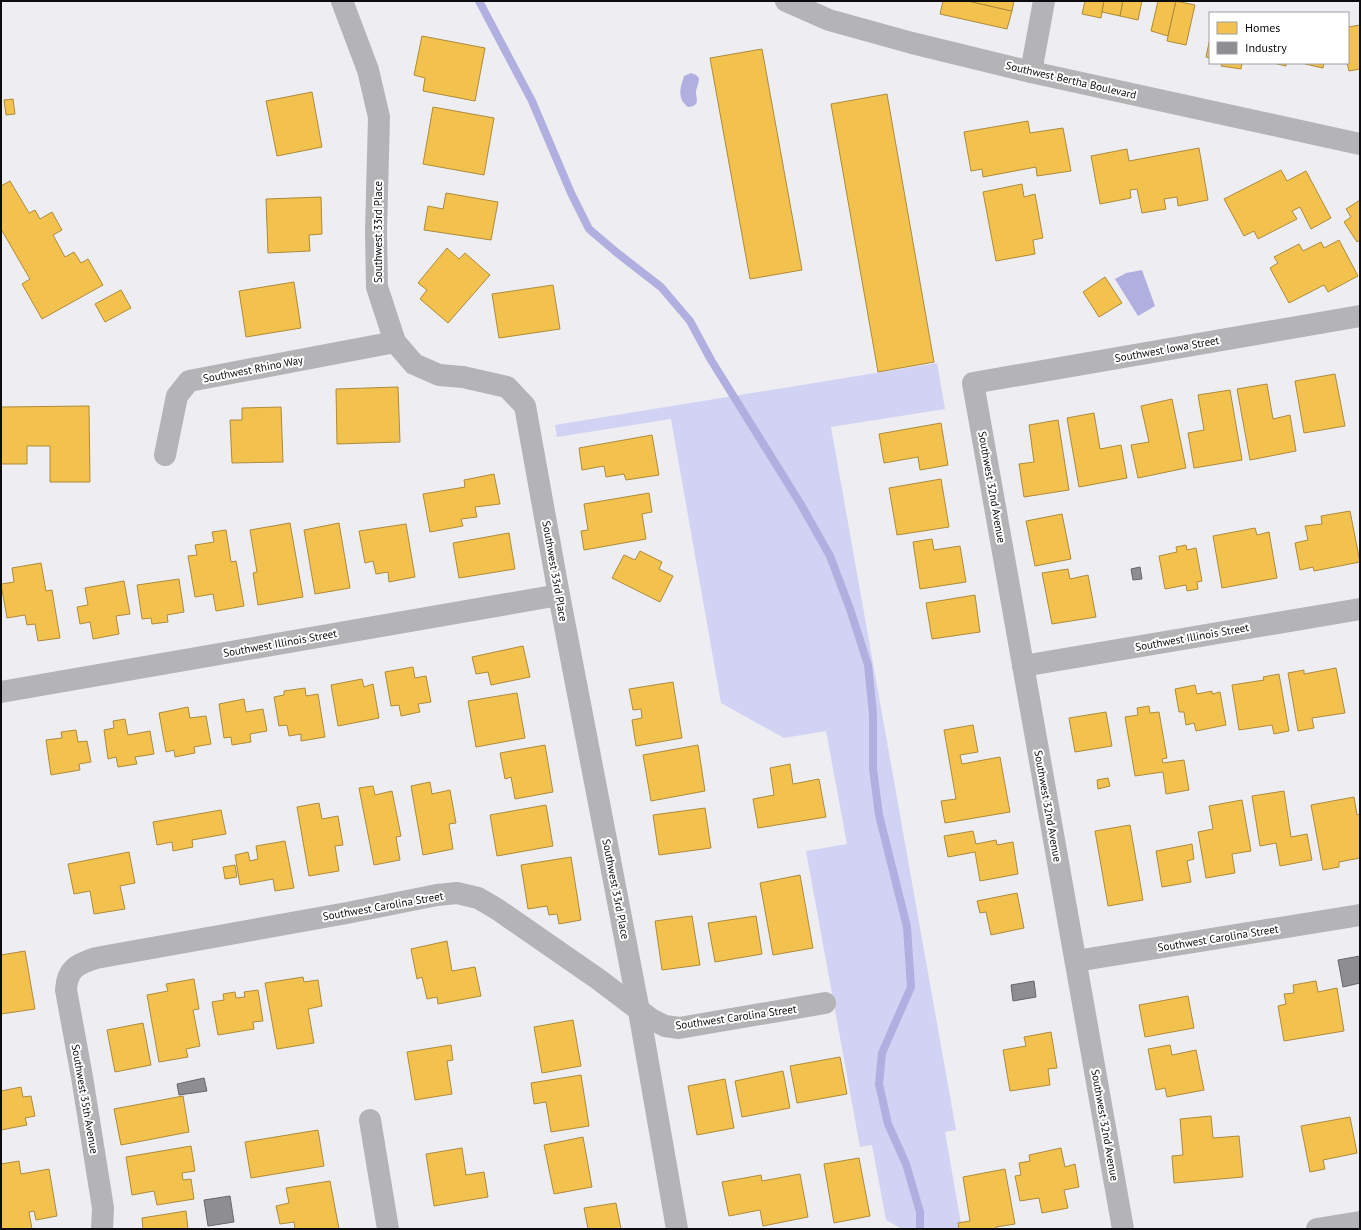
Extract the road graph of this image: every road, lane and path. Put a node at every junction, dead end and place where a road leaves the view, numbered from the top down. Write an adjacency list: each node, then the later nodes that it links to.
1 (342, 1): 7 (street, Southwest 33rd Place)
2 (786, 1): 4 (street, Southwest Bertha Boulevard)
3 (1044, 1): 4 (street)
4 (1031, 72): 5 (street, Southwest Bertha Boulevard)
5 (1360, 144)
6 (1360, 316): 8 (street, Southwest Iowa Street)
7 (394, 342): 9 (street, Southwest Rhino Way); 10 (street, Southwest 33rd Place)
8 (973, 383): 12 (street, Southwest 32nd Avenue)
9 (165, 455)
10 (559, 594): 13 (street, Southwest Illinois Street); 18 (street, Southwest 33rd Place)
11 (1360, 609): 12 (street, Southwest Illinois Street)
12 (1023, 666): 15 (street, Southwest 32nd Avenue)
13 (1, 692)
14 (1360, 915): 15 (street, Southwest Carolina Street)
15 (1076, 961): 24 (street, Southwest 32nd Avenue)
16 (72, 970): 18 (street, Southwest Carolina Street); 21 (street, Southwest 35th Avenue)
17 (826, 1003): 18 (street, Southwest Carolina Street)
18 (639, 1010): 23 (street, Southwest 33rd Place)
19 (370, 1120): 22 (street)
20 (1360, 1222): 25 (street)
21 (102, 1229)
22 (388, 1229)
23 (677, 1229)
24 (1124, 1229)
25 (1317, 1229)

